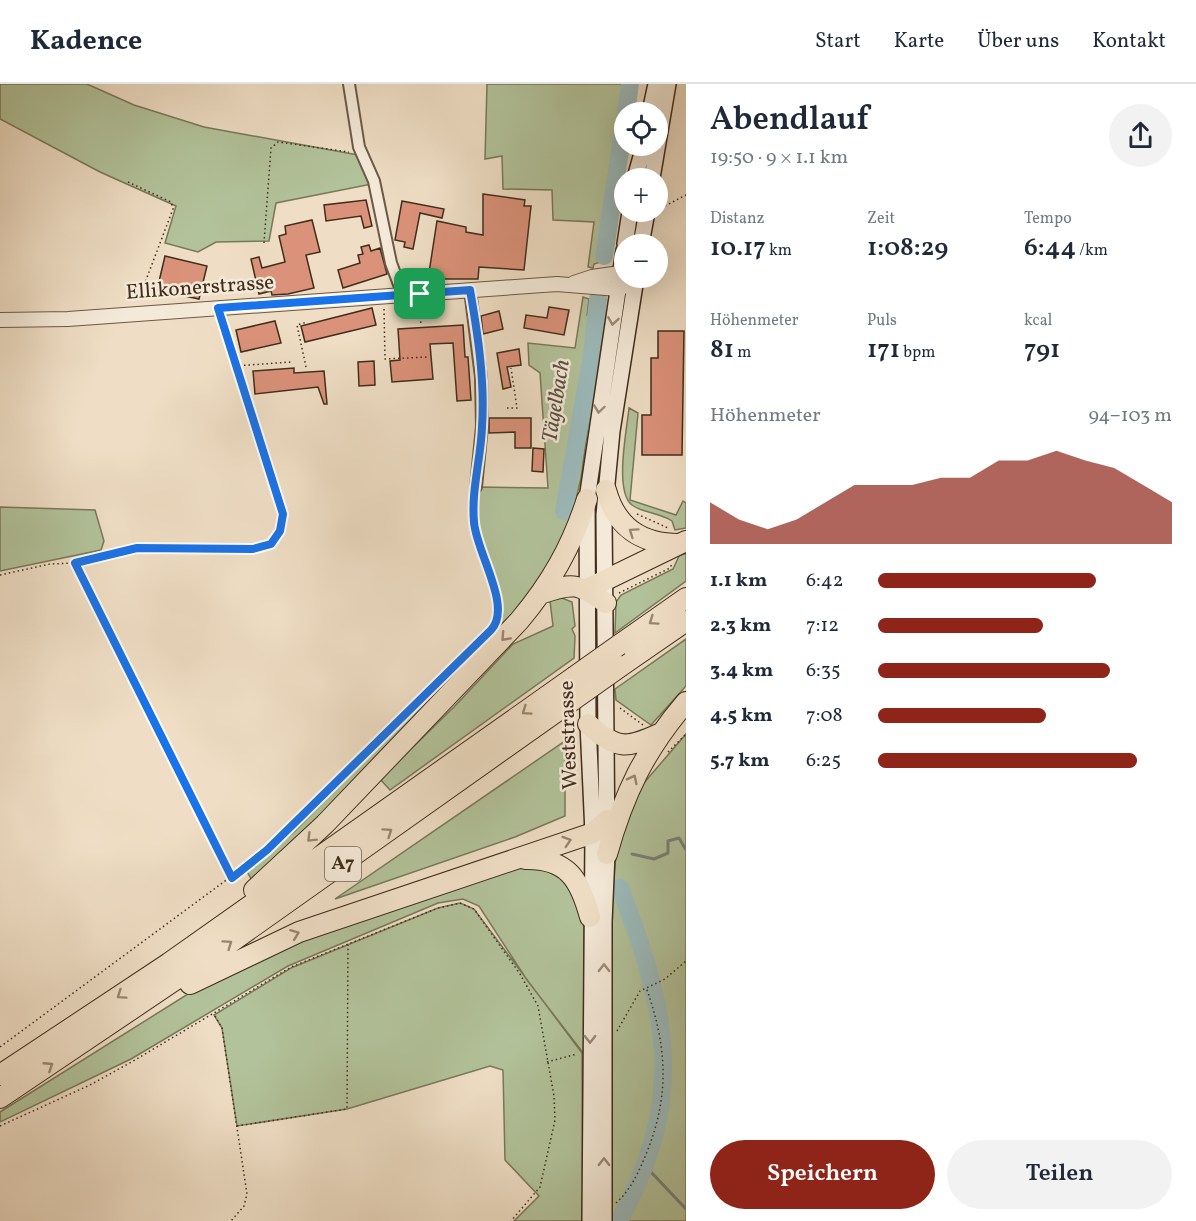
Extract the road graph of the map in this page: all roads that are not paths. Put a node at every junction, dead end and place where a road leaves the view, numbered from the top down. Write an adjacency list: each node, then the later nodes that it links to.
1 (349, 84): 11 (street)
2 (658, 86): 3 (main road); 4 (main road)
3 (653, 102)
4 (653, 168)
5 (614, 274): 6 (street, Ellikonerstrasse)
6 (591, 282): 9 (street, Ellikonerstrasse); 10 (street, Ellikonerstrasse)
7 (619, 288): 9 (street)
8 (634, 288): 14 (main road, Weststrasse)
9 (615, 289): 15 (main road, Weststrasse, one-way to 15)
10 (471, 293): 11 (street, Ellikonerstrasse); 13 (street)
11 (403, 295): 12 (street, Ellikonerstrasse)
12 (0, 320)
13 (476, 487)
14 (606, 490): 16 (highway, one-way to 14); 17 (main road, Weststrasse)
15 (587, 499): 18 (main road, Weststrasse); 19 (highway, A7)
16 (680, 539): 17 (highway)
17 (606, 582): 18 (highway); 21 (main road, Weststrasse)
18 (587, 589): 19 (highway); 21 (highway); 24 (main road, Weststrasse)
19 (543, 593): 31 (highway, A7, one-way to 31)
20 (686, 598): 31 (highway, A7, one-way to 31, bridge)
21 (606, 603): 25 (main road, Weststrasse)
22 (686, 621): 32 (highway, A7, one-way to 22, bridge)
23 (686, 702): 26 (highway)
24 (588, 724): 25 (highway); 27 (main road, Weststrasse)
25 (606, 740): 26 (highway); 27 (main road, Weststrasse)
26 (666, 740): 28 (highway, one-way to 26)
27 (600, 826): 28 (main road, Weststrasse); 29 (highway, A7, one-way to 27); 30 (main road, Weststrasse)
28 (607, 854): 36 (main road, Weststrasse, one-way to 28)
29 (502, 862): 30 (highway, A7); 32 (highway, A7, one-way to 29)
30 (590, 917): 35 (main road, Weststrasse, one-way to 35)
31 (169, 963): 33 (highway, A7, one-way to 33)
32 (111, 1025): 34 (highway, A7, one-way to 32)
33 (0, 1076)
34 (0, 1098)
35 (590, 1221)
36 (603, 1221)

